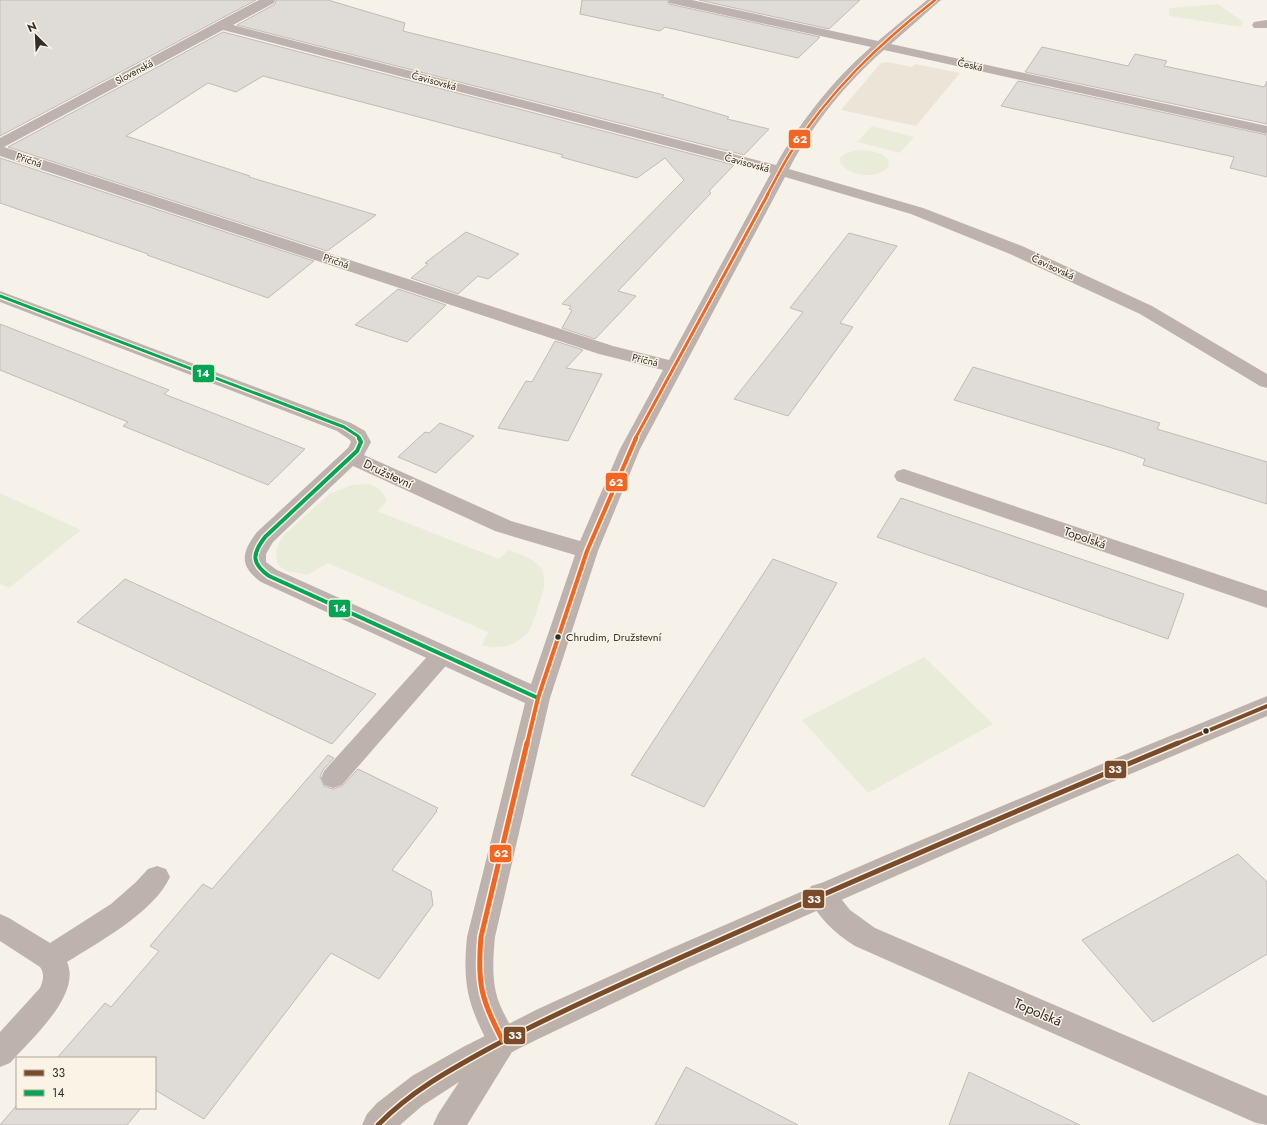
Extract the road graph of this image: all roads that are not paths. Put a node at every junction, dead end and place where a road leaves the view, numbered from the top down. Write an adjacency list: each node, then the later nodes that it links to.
1 (269, 0): 4 (street, Slovenská)
2 (674, 0): 5 (street, Česká)
3 (935, 0): 5 (street)
4 (222, 26): 7 (street, Slovenská); 9 (street, Čavisovská)
5 (881, 46): 6 (street, Česká); 9 (street)
6 (1267, 130)
7 (0, 144)
8 (0, 151): 11 (street, Příčná)
9 (779, 171): 11 (street); 12 (street, Čavisovská)
10 (0, 296): 13 (street)
11 (674, 367): 15 (street)
12 (1267, 382)
13 (351, 457): 15 (street, Družstevní); 17 (street, Družstevní)
14 (904, 476): 16 (street, Topolská)
15 (587, 551): 18 (street)
16 (1267, 600)
17 (442, 655): 18 (street, Družstevní); 20 (lane)
18 (538, 698): 25 (street)
19 (1267, 706): 22 (main road)
20 (333, 778)
21 (157, 877): 24 (lane)
22 (821, 895): 25 (main road); 27 (street, Topolská)
23 (0, 926): 24 (lane)
24 (50, 958): 26 (lane)
25 (503, 1041): 28 (main road); 29 (main road)
26 (0, 1052)
27 (1267, 1112)
28 (378, 1125)
29 (449, 1125)

